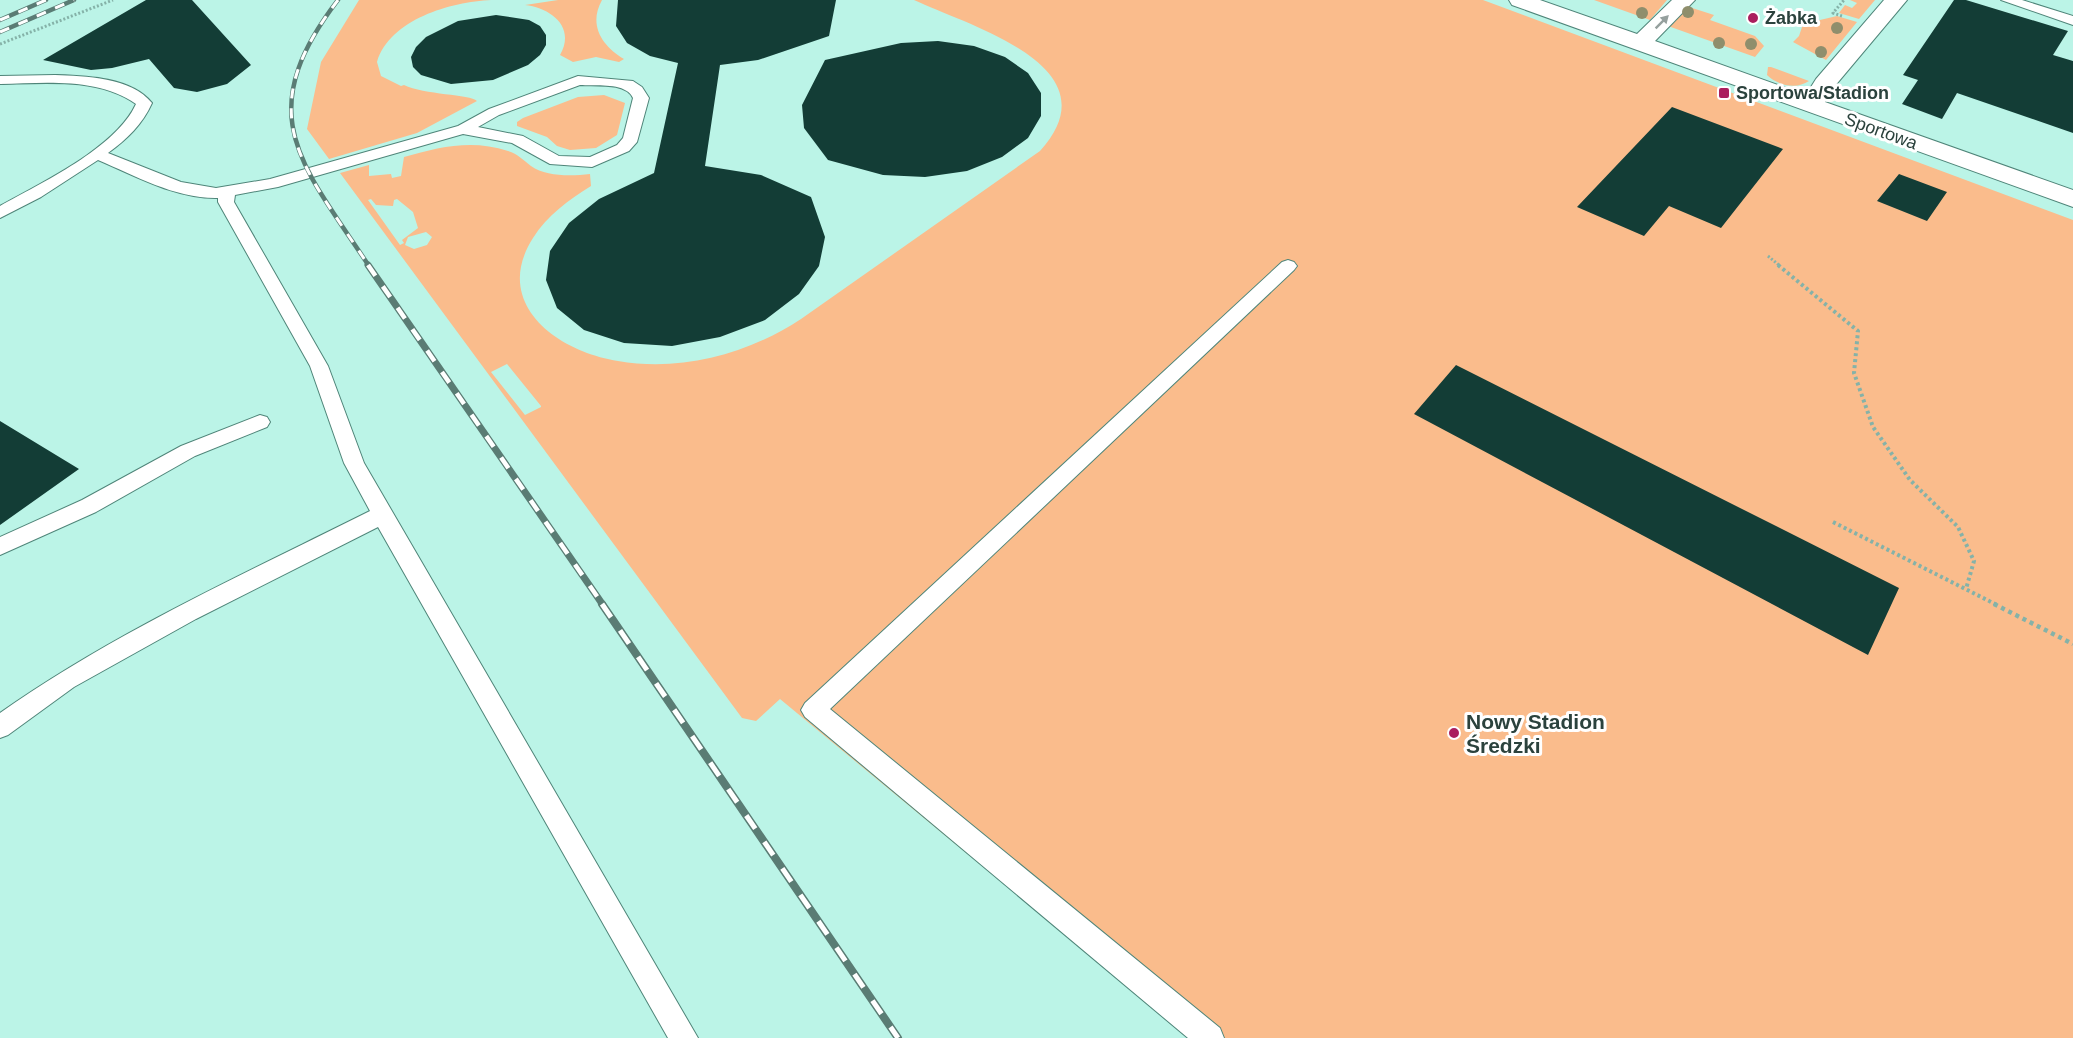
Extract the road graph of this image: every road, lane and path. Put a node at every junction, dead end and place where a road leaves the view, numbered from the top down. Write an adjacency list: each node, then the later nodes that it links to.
1 (113, 0): 7 (path)
2 (1520, 0): 8 (street, Sportowa)
3 (1684, 0): 8 (street, one-way to 3)
4 (1896, 0): 10 (street)
5 (2008, 0): 6 (lane)
6 (2073, 21)
7 (0, 44)
8 (1640, 44): 10 (street, Sportowa)
9 (0, 80): 12 (lane)
10 (1811, 106): 14 (street, Sportowa)
11 (462, 129): 11 (lane); 13 (lane)
12 (96, 154): 13 (lane); 15 (lane)
13 (227, 191): 19 (lane)
14 (2073, 198)
15 (0, 213)
16 (1768, 256): 22 (path)
17 (1288, 266): 26 (lane)
18 (260, 423): 21 (lane)
19 (382, 514): 24 (lane); 25 (lane)
20 (1833, 522): 22 (path)
21 (0, 546)
22 (1966, 589): 23 (path)
23 (2073, 644)
24 (0, 727)
25 (684, 1038)
26 (1210, 1038)

